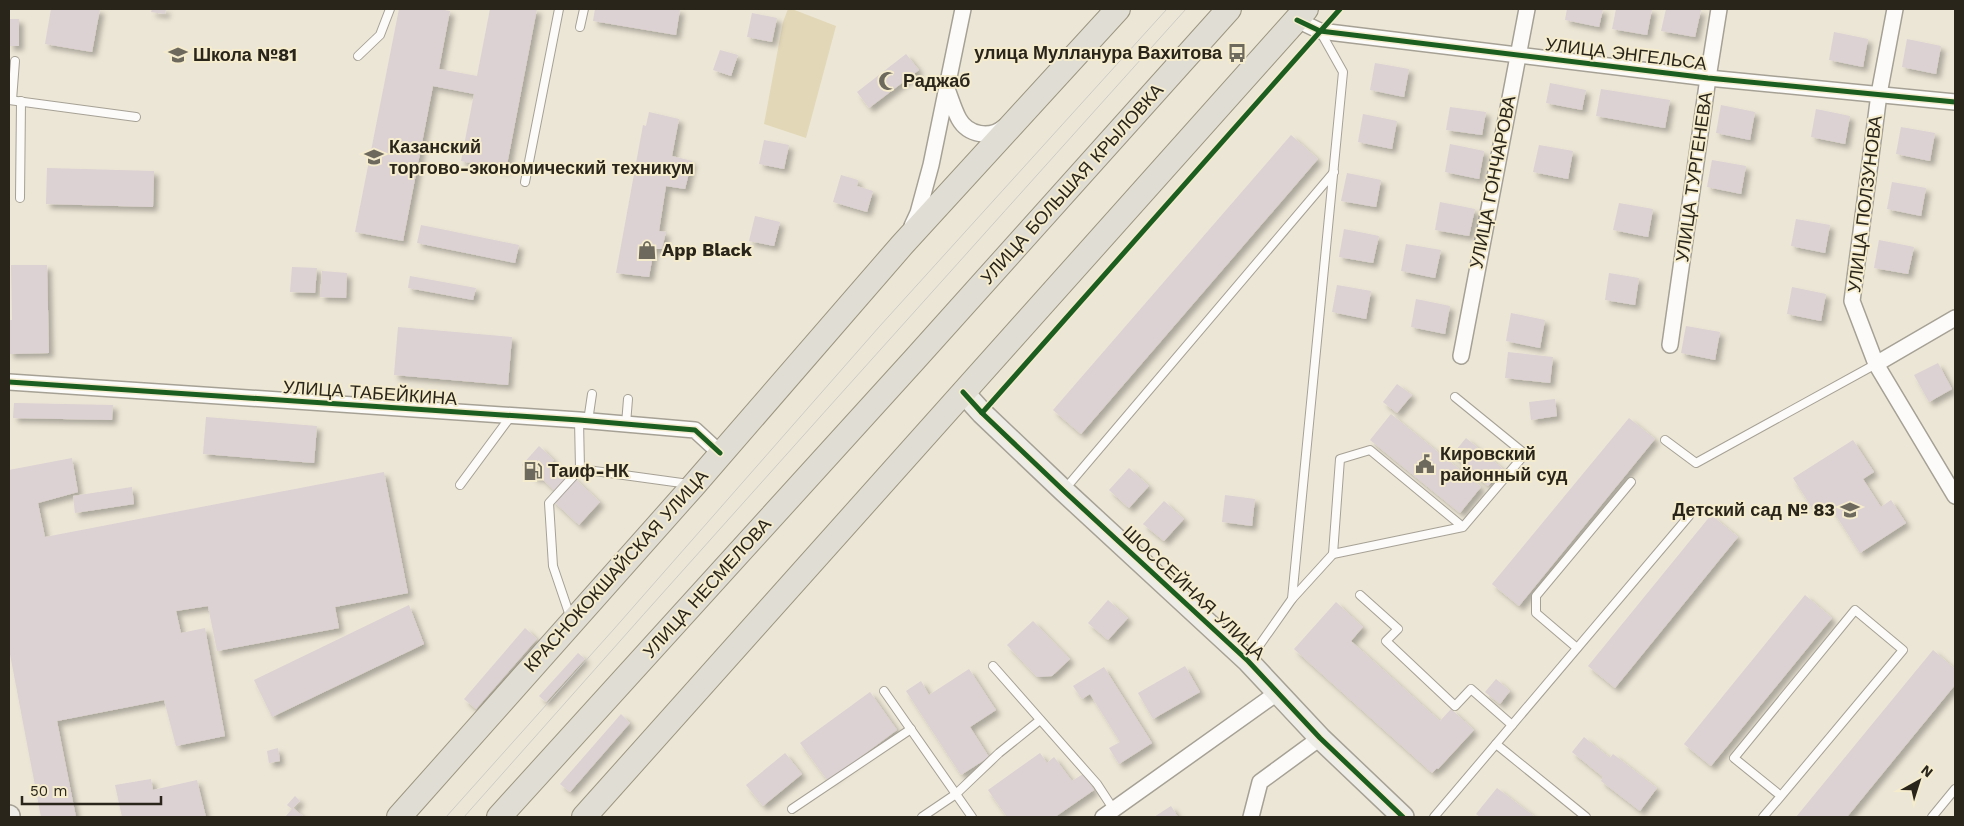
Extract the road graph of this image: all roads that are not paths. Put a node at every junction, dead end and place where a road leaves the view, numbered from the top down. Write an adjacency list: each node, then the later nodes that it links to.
1 (390, 9): 14 (lane)
2 (559, 9): 24 (lane)
3 (584, 9): 11 (lane)
4 (963, 9): 17 (street, КРАСНОКОКШАЙСКАЯ УЛИЦА)
5 (1118, 9): 18 (main road)
6 (1229, 9): 30 (main road, УЛИЦА БОЛЬШАЯ КРЫЛОВКА)
7 (1527, 9): 13 (street, УЛИЦА ГОНЧАРОВА)
8 (1720, 9): 16 (street, УЛИЦА ТУРГЕНЕВА)
9 (1895, 9): 19 (street, УЛИЦА ПОЛЗУНОВА)
10 (1302, 14): 12 (street, УЛИЦА ЭНГЕЛЬСА); 33 (main road)
11 (580, 27)
12 (1320, 31): 13 (street, УЛИЦА ЭНГЕЛЬСА); 23 (lane)
13 (1517, 55): 16 (street, УЛИЦА ЭНГЕЛЬСА); 29 (street, УЛИЦА ГОНЧАРОВА)
14 (358, 56)
15 (16, 61): 20 (lane)
16 (1708, 78): 19 (street, УЛИЦА ЭНГЕЛЬСА); 28 (street, УЛИЦА ТУРГЕНЕВА)
17 (947, 88): 18 (street); 26 (street, КРАСНОКОКШАЙСКАЯ УЛИЦА)
18 (1040, 94): 26 (main road)
19 (1879, 94): 21 (street, УЛИЦА ЭНГЕЛЬСА); 31 (street, УЛИЦА ПОЛЗУНОВА)
20 (14, 100): 22 (lane); 25 (lane)
21 (1955, 102)
22 (136, 117)
23 (1334, 172): 46 (lane); 52 (lane)
24 (525, 182)
25 (20, 198)
26 (902, 245): 41 (main road, КРАСНОКОКШАЙСКАЯ УЛИЦА)
27 (1955, 318): 31 (street)
28 (1670, 345)
29 (1460, 356)
30 (915, 359): 70 (main road, УЛИЦА НЕСМЕЛОВА)
31 (1876, 364): 40 (lane); 47 (street, УЛИЦА ПОЛЗУНОВА)
32 (9, 382): 37 (street, УЛИЦА ТАБЕЙКИНА)
33 (963, 392): 46 (street, ШОССЕЙНАЯ УЛИЦА); 71 (main road)
34 (592, 394): 38 (lane)
35 (1455, 396): 49 (lane)
36 (628, 399): 39 (lane)
37 (511, 416): 38 (street, УЛИЦА ТАБЕЙКИНА); 44 (lane)
38 (584, 421): 39 (street, УЛИЦА ТАБЕЙКИНА); 42 (lane)
39 (626, 424): 41 (street, УЛИЦА ТАБЕЙКИНА)
40 (1665, 440)
41 (720, 453): 45 (main road, КРАСНОКОКШАЙСКАЯ УЛИЦА)
42 (580, 469): 45 (lane); 53 (lane)
43 (1631, 482): 54 (lane)
44 (460, 485)
45 (694, 485): 53 (main road, КРАСНОКОКШАЙСКАЯ УЛИЦА)
46 (1064, 491): 55 (street, ШОССЕЙНАЯ УЛИЦА)
47 (1955, 496)
48 (1689, 516): 54 (lane)
49 (1463, 527): 50 (lane); 50 (lane)
50 (1332, 554): 52 (lane)
51 (1360, 594): 60 (lane)
52 (1292, 599): 55 (lane)
53 (571, 622): 69 (main road, КРАСНОКОКШАЙСКАЯ УЛИЦА)
54 (1576, 648): 60 (lane)
55 (1248, 661): 58 (street, ШОССЕЙНАЯ УЛИЦА)
56 (993, 666): 59 (lane)
57 (884, 691): 61 (lane)
58 (1277, 693): 62 (street, ШОССЕЙНАЯ УЛИЦА); 68 (street)
59 (1040, 720): 65 (lane); 68 (lane)
60 (1512, 725): 63 (lane)
61 (911, 729): 65 (lane); 67 (lane)
62 (1320, 738): 74 (street); 75 (street, ШОССЕЙНАЯ УЛИЦА)
63 (1496, 744): 76 (lane); 77 (lane)
64 (1955, 789): 79 (lane)
65 (956, 794): 72 (lane); 73 (lane)
66 (1781, 796): 66 (lane); 78 (lane)
67 (792, 809)
68 (1108, 814)
69 (399, 817)
70 (498, 817)
71 (584, 817)
72 (922, 817)
73 (972, 817)
74 (1251, 817)
75 (1403, 817)
76 (1434, 817)
77 (1586, 817)
78 (1763, 817)
79 (1932, 817)

